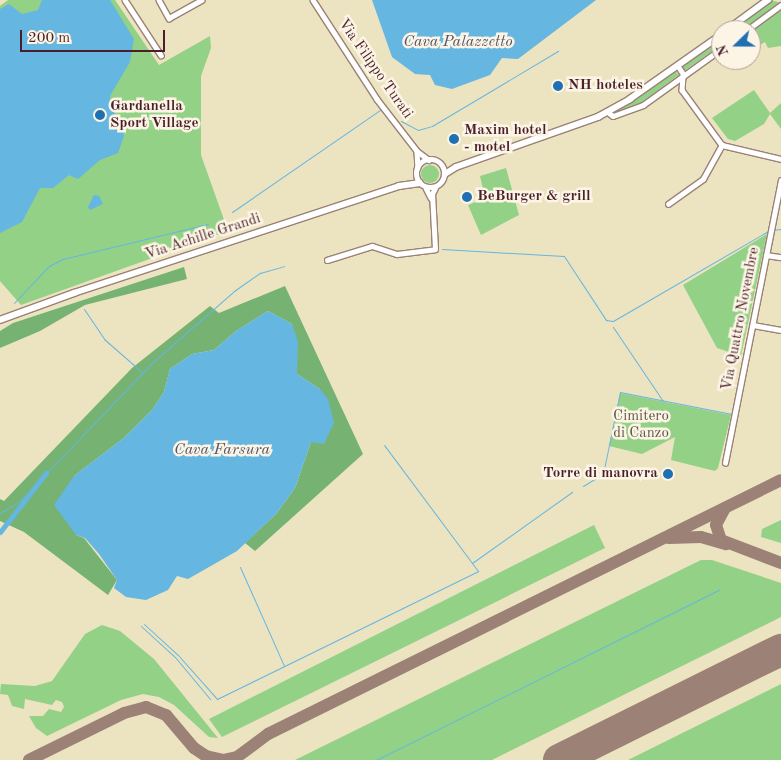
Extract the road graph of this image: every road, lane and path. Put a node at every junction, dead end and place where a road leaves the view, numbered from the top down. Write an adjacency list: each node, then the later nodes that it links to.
1 (125, 0): 12 (street)
2 (159, 0): 3 (street)
3 (201, 0)
4 (313, 0): 20 (street, Via Filippo Turati)
5 (764, 0): 8 (main road)
6 (768, 0): 8 (main road)
7 (781, 5): 10 (street)
8 (753, 12): 9 (main road)
9 (742, 20)
10 (761, 20)
11 (711, 42): 14 (main road)
12 (161, 55)
13 (711, 56): 15 (street)
14 (678, 66): 15 (street); 18 (main road)
15 (684, 76): 16 (street); 17 (street)
16 (670, 85): 17 (street); 18 (street)
17 (682, 90): 19 (street)
18 (608, 112): 24 (main road)
19 (722, 145): 21 (street); 33 (street)
20 (417, 151): 22 (street, Via Filippo Turati); 25 (street)
21 (781, 159)
22 (429, 160): 23 (main road); 25 (main road, Via Achille Grandi)
23 (443, 166): 24 (main road); 26 (main road)
24 (456, 167): 26 (main road)
25 (417, 171): 28 (main road); 29 (main road, Via Achille Grandi)
26 (445, 174): 31 (main road)
27 (781, 180): 34 (street, Via Quattro Novembre)
28 (420, 183): 29 (main road, Via Achille Grandi); 30 (main road)
29 (399, 186): 37 (main road, Via Achille Grandi)
30 (426, 188): 31 (main road); 32 (street)
31 (435, 188): 32 (street)
32 (432, 199): 36 (street)
33 (668, 204)
34 (766, 254): 35 (street); 40 (street, Via Quattro Novembre)
35 (781, 257)
36 (327, 260)
37 (16, 313): 38 (main road, Via Achille Grandi); 39 (main road, Via Achille Grandi)
38 (0, 317)
39 (0, 320)
40 (752, 325): 41 (street); 42 (street, Via Quattro Novembre)
41 (781, 330)
42 (725, 463)

